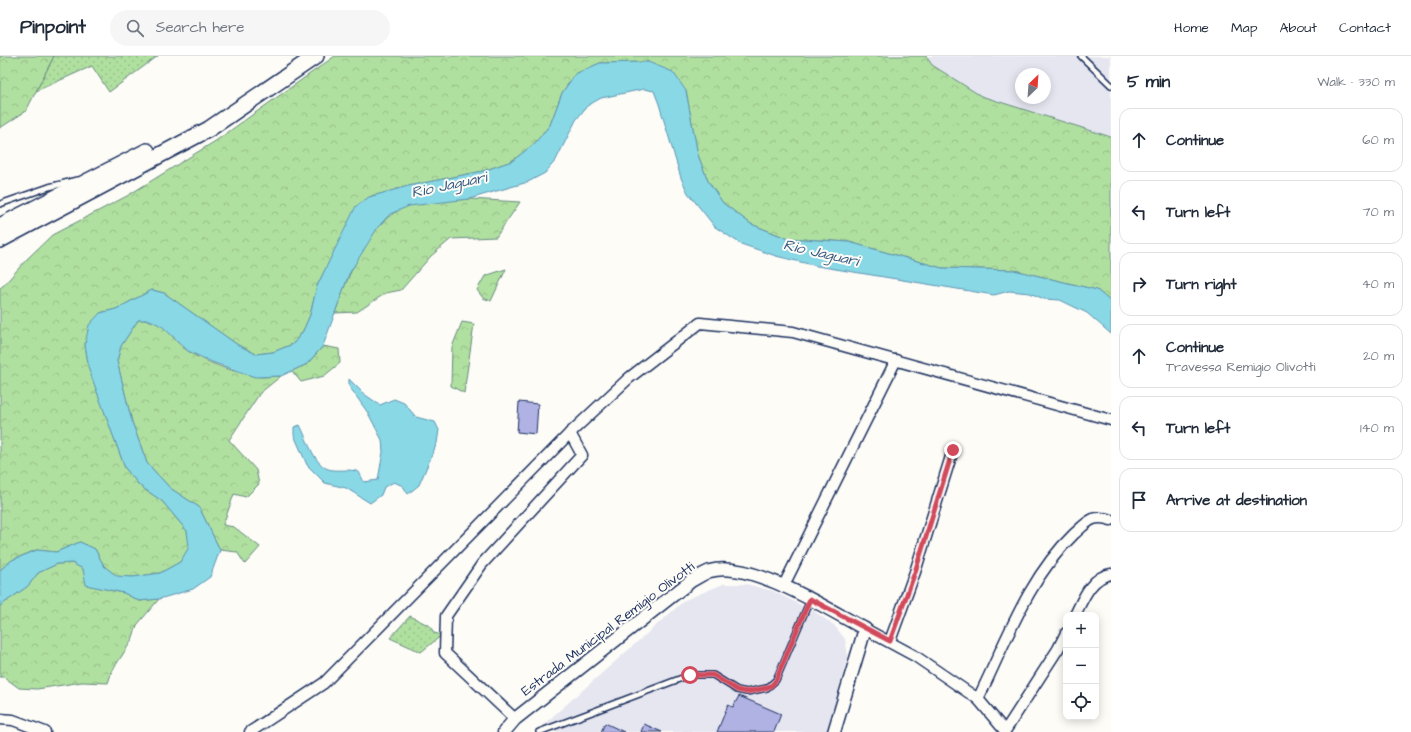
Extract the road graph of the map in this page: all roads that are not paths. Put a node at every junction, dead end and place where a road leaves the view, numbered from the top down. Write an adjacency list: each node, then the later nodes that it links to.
1 (300, 56): 5 (main road)
2 (316, 56): 8 (main road)
3 (1081, 56): 4 (lane)
4 (1111, 85)
5 (103, 173): 6 (lane); 7 (main road)
6 (0, 204)
7 (0, 226)
8 (0, 240)
9 (896, 360): 10 (street); 11 (street); 15 (street)
10 (1111, 420)
11 (570, 433): 23 (street); 25 (street)
12 (953, 450): 20 (street)
13 (1111, 520): 21 (street)
14 (1111, 574): 17 (street)
15 (783, 587): 16 (street, Estrada Municipal Remigio Olivotti); 23 (street, Estrada Municipal Remigio Olivotti)
16 (810, 599): 18 (street, Estrada Municipal Remigio Olivotti); 27 (lane)
17 (1076, 612)
18 (865, 629): 20 (street); 28 (street)
19 (1063, 639): 21 (street)
20 (890, 641): 21 (street)
21 (978, 699)
22 (0, 719): 24 (street)
23 (515, 719): 26 (street, Estrada Municipal Remigio Olivotti)
24 (45, 732)
25 (250, 732)
26 (504, 732)
27 (539, 732)
28 (834, 732)

